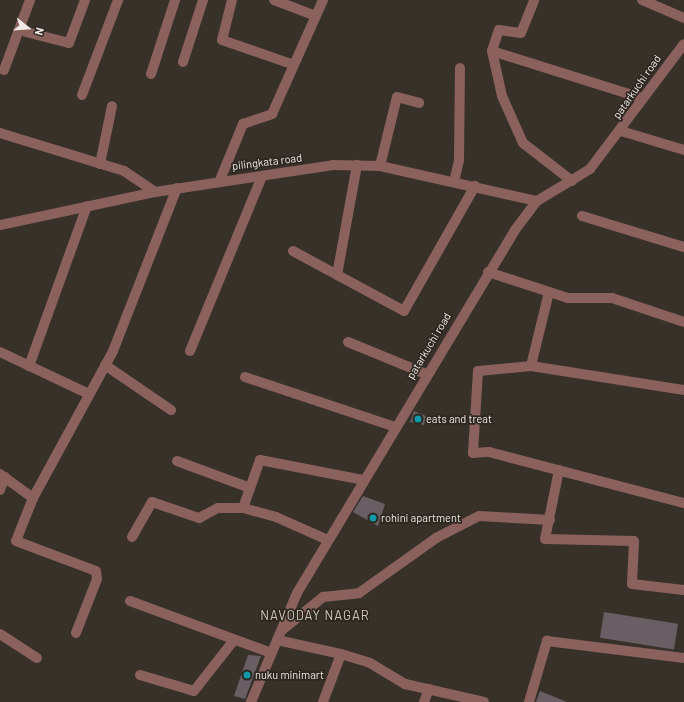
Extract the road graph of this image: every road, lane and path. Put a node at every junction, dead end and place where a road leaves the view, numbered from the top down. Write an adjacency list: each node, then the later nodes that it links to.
1 (30, 0): 21 (street)
2 (85, 0): 15 (street)
3 (118, 0): 23 (street)
4 (175, 0): 22 (street)
5 (203, 0): 18 (street)
6 (232, 0): 19 (street)
7 (274, 0): 13 (street)
8 (323, 0): 13 (street)
9 (534, 0): 17 (street)
10 (642, 0): 14 (street)
11 (659, 0): 12 (street)
12 (684, 11)
13 (316, 16): 19 (street)
14 (684, 18)
15 (26, 32)
16 (684, 44): 24 (street, patarkuchi road)
17 (492, 51): 24 (street); 35 (street)
18 (183, 62)
19 (294, 64): 34 (street)
20 (460, 68): 36 (street)
21 (4, 70)
22 (151, 74)
23 (82, 95)
24 (642, 98): 27 (street, patarkuchi road)
25 (419, 103): 32 (street)
26 (112, 106): 30 (street)
27 (621, 130): 29 (street); 35 (street, patarkuchi road)
28 (0, 134): 30 (street)
29 (684, 150)
30 (100, 164): 39 (street)
31 (357, 165): 32 (street, pilingkata road); 33 (street, pilingkata road); 47 (street)
32 (380, 166): 36 (street, pilingkata road)
33 (262, 176): 34 (street, pilingkata road); 51 (street)
34 (220, 180): 38 (street, pilingkata road)
35 (572, 181): 40 (street, patarkuchi road)
36 (454, 182): 37 (street, pilingkata road)
37 (475, 186): 40 (street, pilingkata road); 47 (street)
38 (177, 188): 39 (street, pilingkata road); 53 (street)
39 (155, 192): 41 (street, pilingkata road)
40 (537, 201): 46 (street, patarkuchi road)
41 (87, 206): 43 (street, pilingkata road); 54 (street)
42 (582, 216): 44 (street)
43 (0, 225)
44 (684, 248)
45 (293, 251): 47 (street)
46 (488, 272): 48 (street); 56 (street, patarkuchi road)
47 (337, 275)
48 (549, 292): 49 (street); 55 (street)
49 (684, 322)
50 (348, 342): 56 (street)
51 (190, 351)
52 (0, 352): 54 (street)
53 (105, 365): 59 (street); 60 (street)
54 (29, 366): 59 (street)
55 (531, 366): 58 (street); 63 (street)
56 (426, 374): 61 (street, patarkuchi road)
57 (246, 377): 61 (street)
58 (684, 390)
59 (89, 394): 68 (street)
60 (171, 410)
61 (395, 426): 65 (street, patarkuchi road)
62 (177, 461): 66 (street)
63 (559, 470): 69 (street); 71 (street)
64 (2, 475): 67 (street); 68 (street)
65 (364, 480): 66 (street); 73 (street, patarkuchi road)
66 (250, 488): 70 (street)
67 (0, 490)
68 (34, 498): 76 (street)
69 (684, 503)
70 (243, 508): 72 (street); 73 (street)
71 (550, 520): 74 (street); 78 (street)
72 (132, 537)
73 (328, 540): 78 (street, patarkuchi road)
74 (684, 590)
75 (130, 601): 79 (street)
76 (76, 633)
77 (0, 634): 82 (street)
78 (279, 636): 80 (street, patarkuchi road); 81 (street)
79 (234, 640): 80 (street); 84 (street)
80 (271, 653): 86 (street, patarkuchi road)
81 (341, 654): 85 (street); 87 (street)
82 (37, 658)
83 (684, 658): 90 (street)
84 (140, 675)
85 (429, 689): 88 (street); 89 (street)
86 (251, 702)
87 (323, 702)
88 (424, 702)
89 (484, 702)
90 (529, 702)

